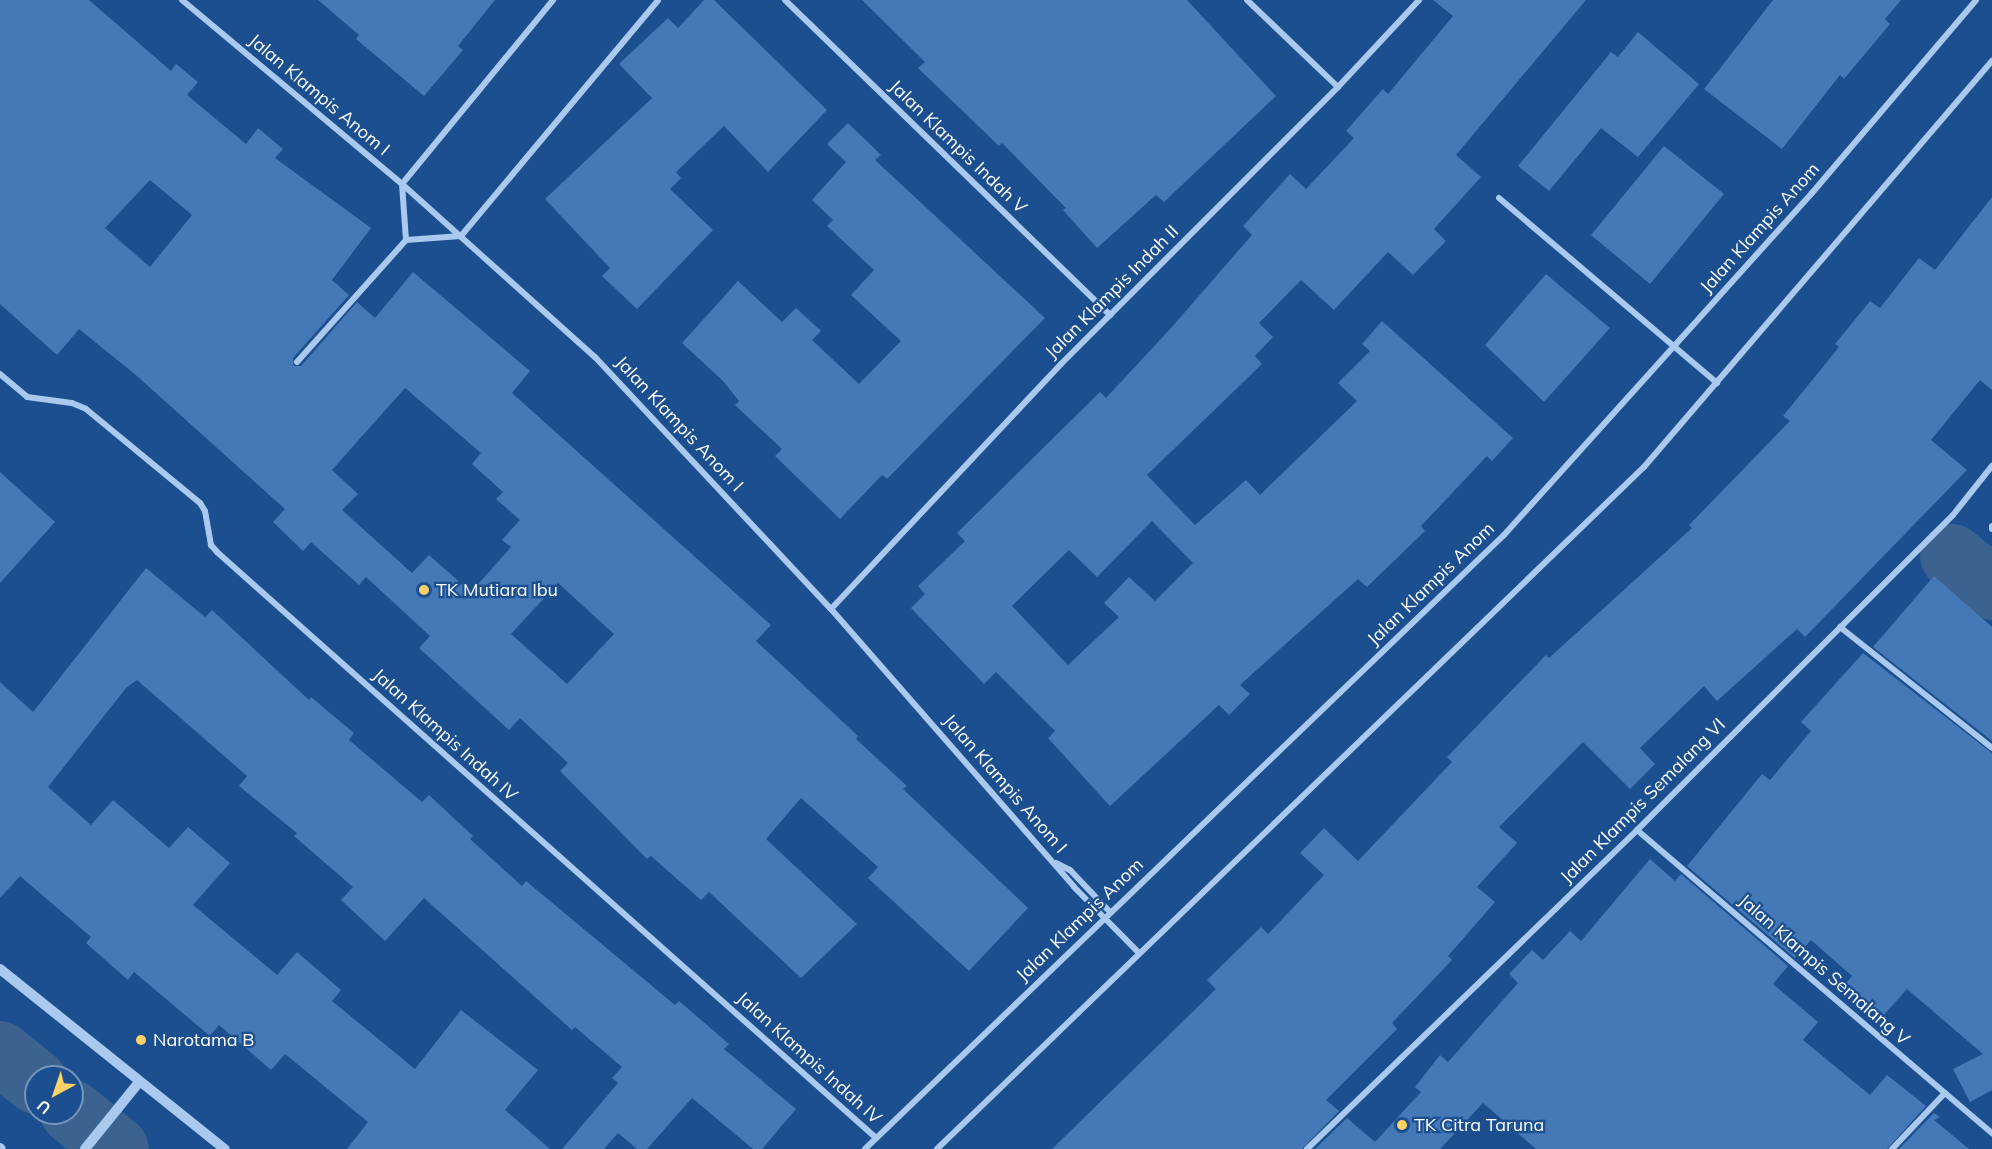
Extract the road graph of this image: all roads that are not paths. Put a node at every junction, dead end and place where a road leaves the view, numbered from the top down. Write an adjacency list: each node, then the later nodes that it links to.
1 (182, 0): 10 (street, Jalan Klampis Anom I)
2 (553, 0): 10 (street)
3 (658, 0): 12 (street)
4 (785, 0): 14 (street, Jalan Klampis Indah V)
5 (1247, 0): 9 (street)
6 (1419, 0): 9 (street, Jalan Klampis Indah II)
7 (1976, 0): 15 (street, Jalan Klampis Anom)
8 (1992, 62): 18 (street)
9 (1338, 87): 14 (street, Jalan Klampis Indah II)
10 (402, 184): 12 (street, Jalan Klampis Anom I); 13 (street)
11 (1499, 198): 15 (street)
12 (461, 236): 13 (street); 20 (street, Jalan Klampis Anom I)
13 (406, 240): 16 (street)
14 (1110, 315): 20 (street, Jalan Klampis Indah II)
15 (1675, 345): 18 (street); 25 (street, Jalan Klampis Anom)
16 (297, 362)
17 (0, 374): 32 (street, Jalan Klampis Indah IV)
18 (1717, 383): 27 (street)
19 (1992, 466): 21 (street, Jalan Klampis Semalang VI)
20 (831, 609): 24 (street, Jalan Klampis Anom I)
21 (1840, 627): 22 (street); 23 (street, Jalan Klampis Semalang VI)
22 (1992, 748)
23 (1637, 830): 30 (street, Jalan Klampis Semalang V); 37 (street, Jalan Klampis Semalang VI)
24 (1055, 862): 25 (street); 26 (street, Jalan Klampis Anom I)
25 (1110, 912): 26 (street, Jalan Klampis Anom)
26 (1103, 918): 27 (street, Jalan Klampis Anom I); 32 (street, Jalan Klampis Anom)
27 (1138, 952): 36 (street)
28 (0, 969): 29 (street)
29 (139, 1082): 33 (street); 34 (street)
30 (1945, 1093): 31 (street, Jalan Klampis Semalang V); 38 (street)
31 (1992, 1133)
32 (876, 1138): 35 (street, Jalan Klampis Anom)
33 (85, 1149)
34 (225, 1149)
35 (865, 1149)
36 (937, 1149)
37 (1307, 1149)
38 (1892, 1149)

